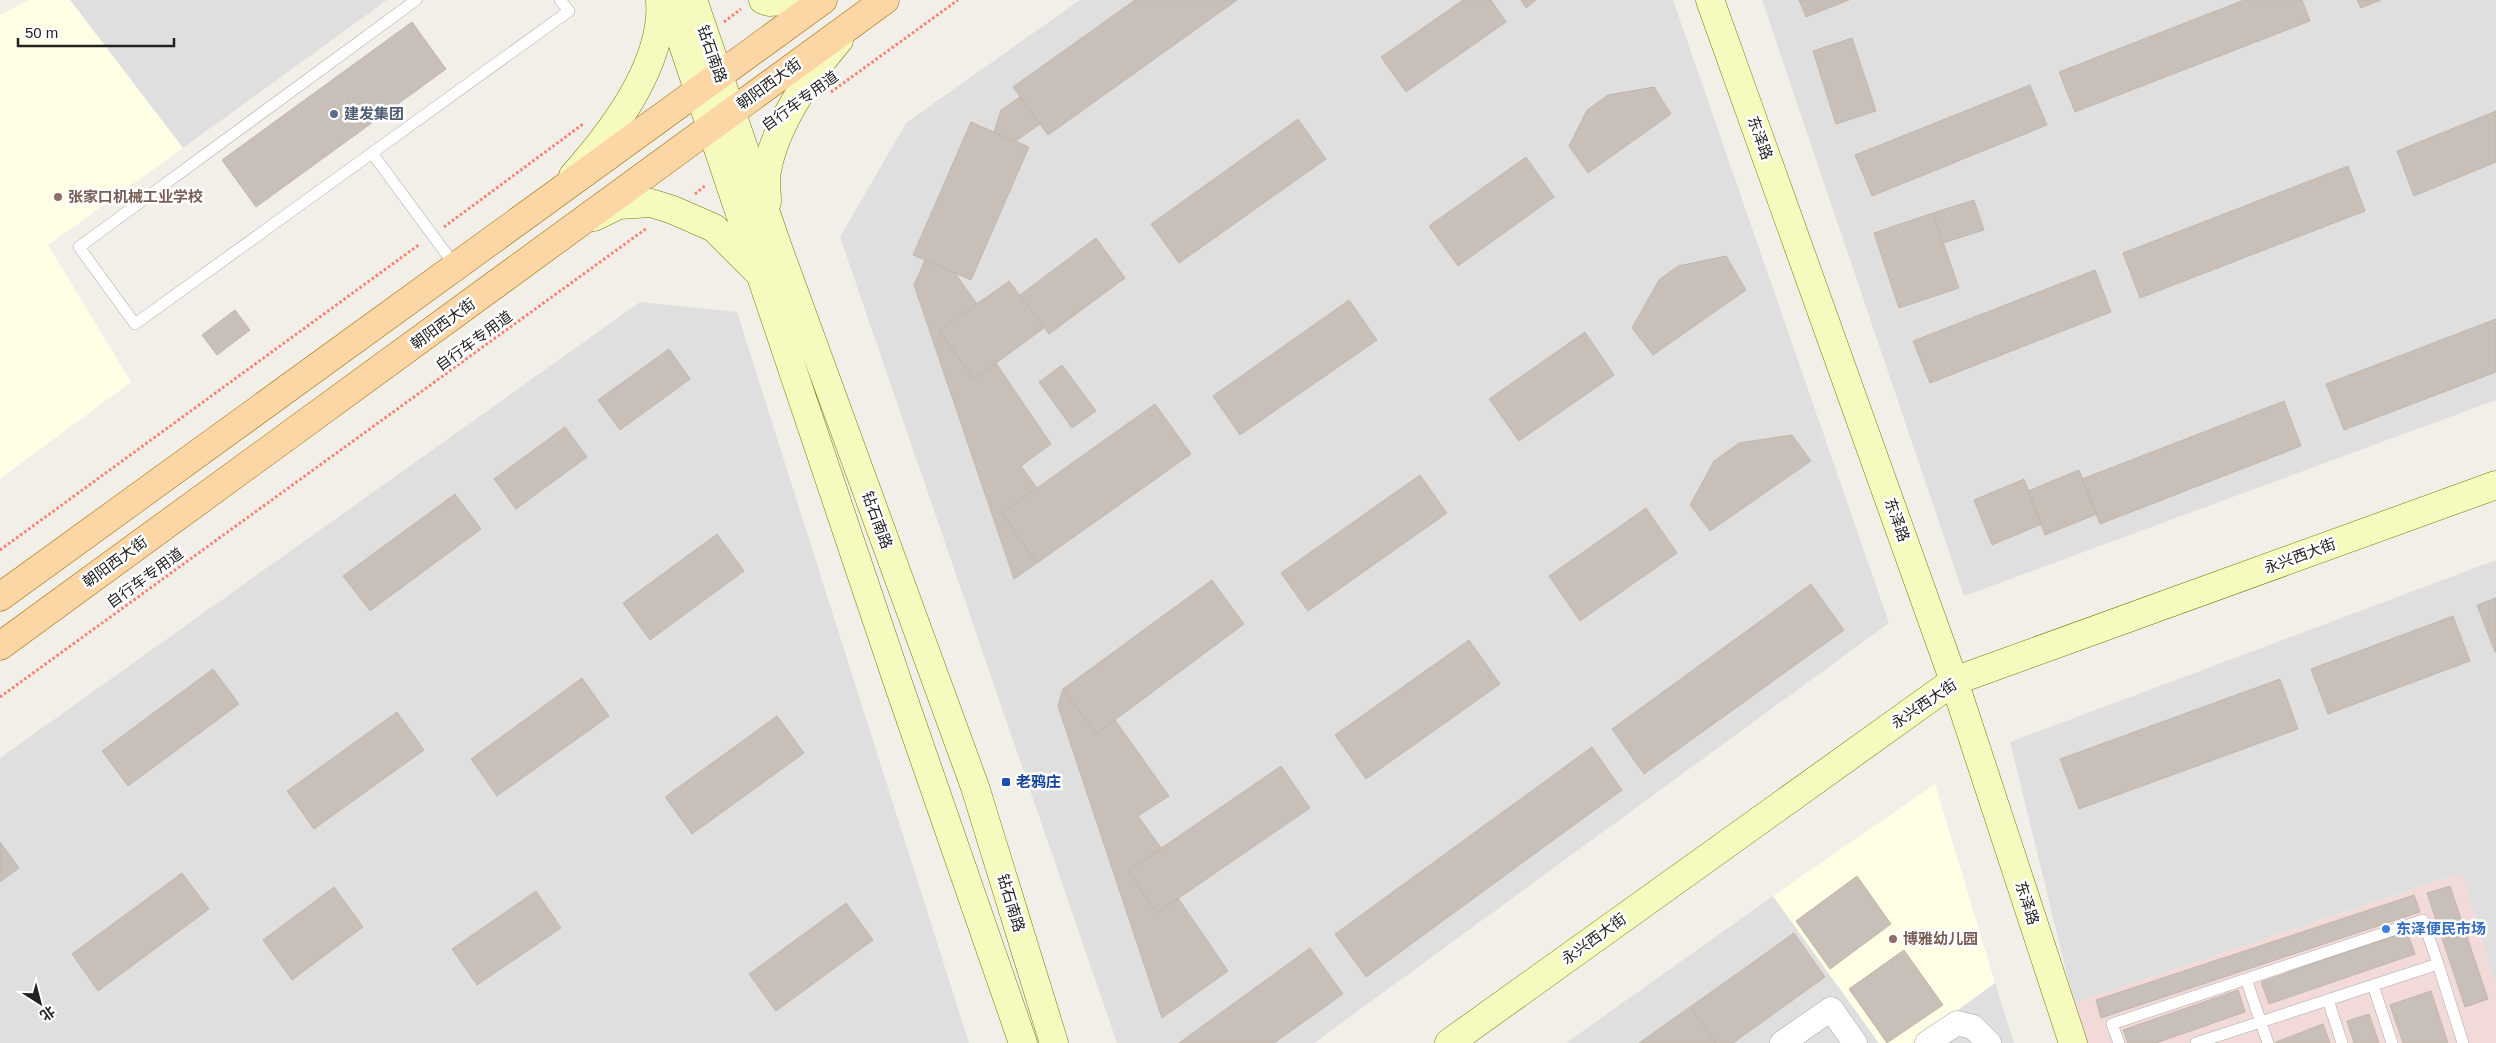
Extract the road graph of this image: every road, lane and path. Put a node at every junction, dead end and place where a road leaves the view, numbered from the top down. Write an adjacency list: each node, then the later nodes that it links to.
1 (416, 0): 18 (lane)
2 (560, 0): 18 (lane)
3 (660, 0): 20 (main road)
4 (668, 0): 14 (main road, 钻石南路)
5 (694, 0): 13 (main road, 钻石南路)
6 (803, 0): 11 (main road)
7 (823, 0): 14 (main road)
8 (884, 0): 12 (main road, 朝阳西大街)
9 (958, 0): 15 (path, 自行车专用道)
10 (1710, 0): 31 (main road, 东泽路)
11 (754, 3): 13 (path)
12 (854, 23): 17 (main road, 朝阳西大街); 22 (main road)
13 (706, 36): 14 (main road, 钻石南路)
14 (709, 83): 17 (main road, 钻石南路); 20 (main road)
15 (828, 94)
16 (589, 120): 24 (path)
17 (721, 120): 19 (main road, 钻石南路); 22 (main road, 钻石南路); 23 (main road, 朝阳西大街)
18 (372, 153): 24 (lane)
19 (726, 170): 21 (path, 自行车专用道); 26 (main road, 钻石南路)
20 (556, 195): 25 (main road)
21 (673, 210): 23 (main road); 26 (main road); 32 (path, 自行车专用道)
22 (768, 218): 39 (main road, 钻石南路)
23 (580, 224): 30 (main road, 朝阳西大街)
24 (433, 235): 25 (lane); 28 (path)
25 (456, 267): 29 (main road)
26 (762, 277): 38 (main road, 钻石南路)
27 (2496, 485): 31 (main road, 永兴西大街)
28 (0, 550)
29 (0, 598)
30 (0, 646)
31 (1954, 681): 40 (main road, 永兴西大街); 45 (main road, 东泽路)
32 (0, 697)
33 (2438, 964): 34 (lane); 35 (lane); 51 (lane)
34 (2246, 979): 37 (lane); 46 (lane)
35 (2373, 985): 36 (lane); 50 (lane)
36 (2328, 1000): 37 (lane); 49 (lane)
37 (2260, 1022): 47 (lane); 48 (lane)
38 (1022, 1043)
39 (1054, 1043)
40 (1449, 1043)
41 (1782, 1043): 42 (street)
42 (1855, 1043)
43 (1927, 1043): 44 (street)
44 (1989, 1043)
45 (2073, 1043)
46 (2119, 1043)
47 (2197, 1043)
48 (2268, 1043)
49 (2342, 1043)
50 (2392, 1043)
51 (2463, 1043)

